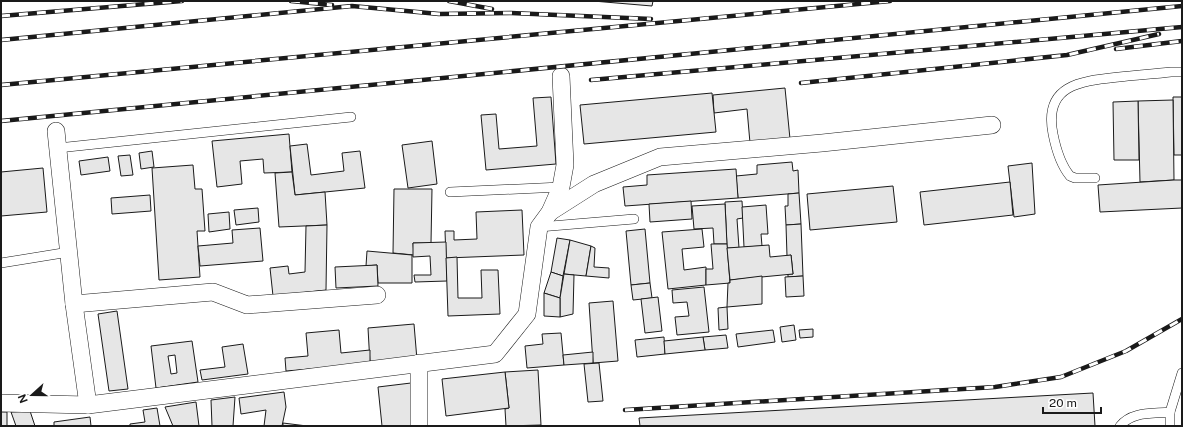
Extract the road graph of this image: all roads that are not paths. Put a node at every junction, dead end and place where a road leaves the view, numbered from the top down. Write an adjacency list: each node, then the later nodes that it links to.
1 (1182, 72): 7 (lane)
2 (561, 76): 8 (street)
3 (351, 117): 6 (lane)
4 (992, 125): 10 (street)
5 (56, 131): 6 (street)
6 (58, 148): 13 (street)
7 (1095, 178)
8 (561, 187): 9 (lane); 10 (street)
9 (450, 192)
10 (550, 212): 12 (street)
11 (634, 219): 12 (lane)
12 (539, 227): 17 (street)
13 (69, 252): 14 (lane); 16 (street)
14 (1, 263)
15 (377, 294): 16 (street)
16 (74, 304): 20 (street)
17 (419, 364): 20 (street); 22 (street)
18 (1182, 374): 21 (lane)
19 (1, 403): 20 (street)
20 (88, 405)
21 (1170, 412): 23 (lane); 24 (lane)
22 (418, 426)
23 (1120, 426)
24 (1170, 426)

